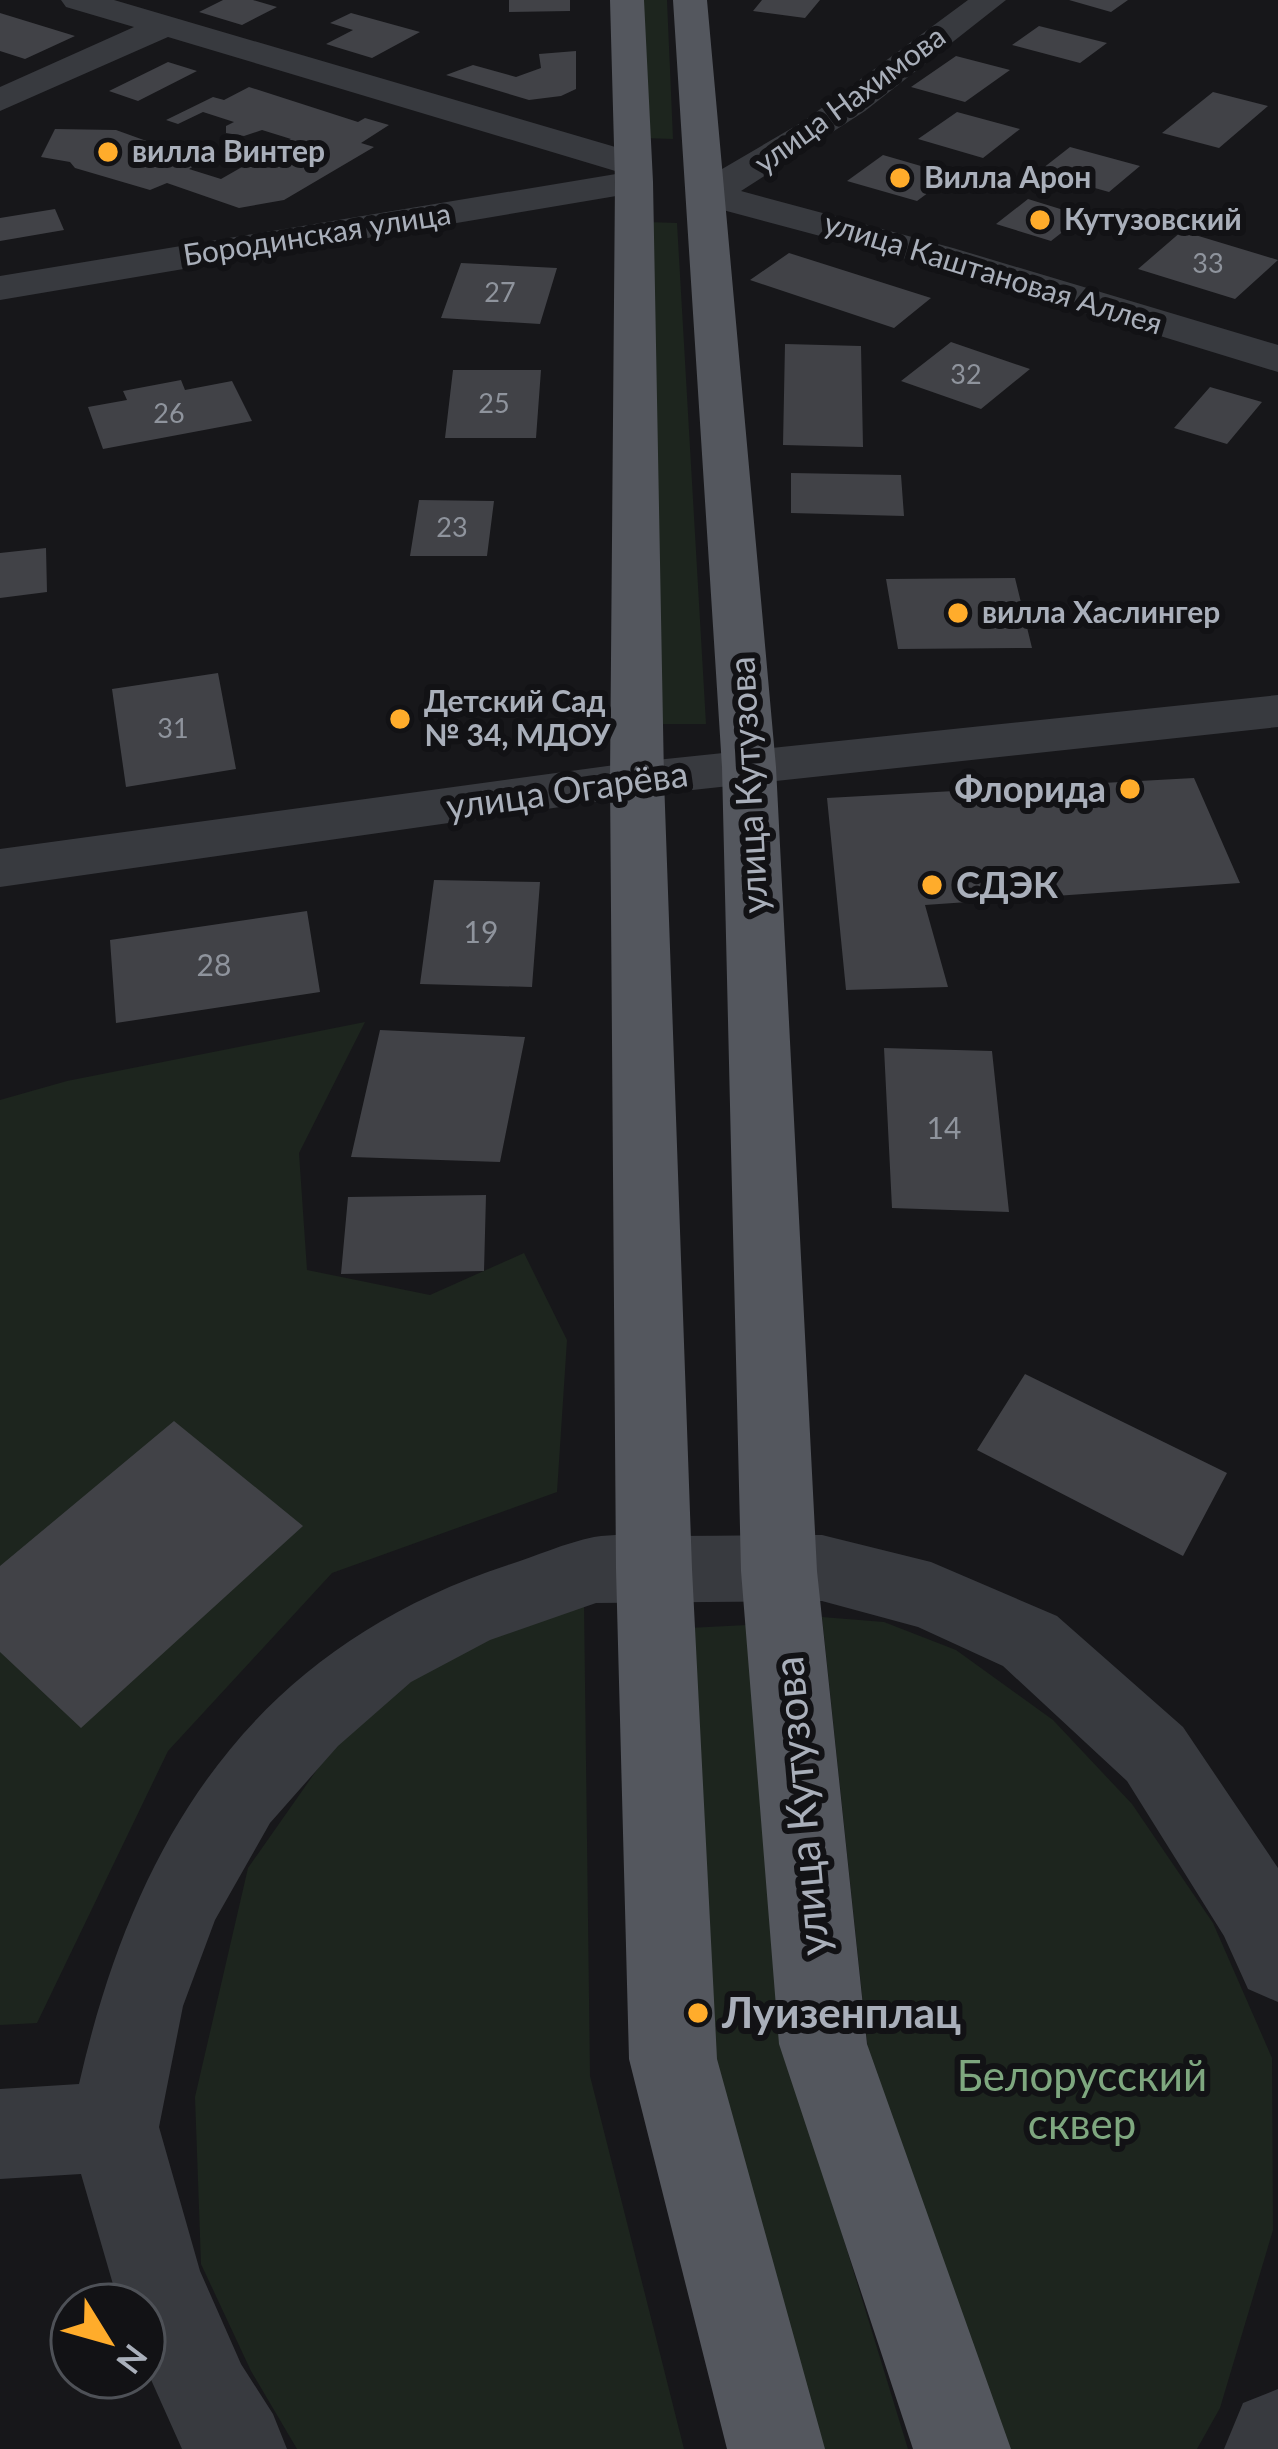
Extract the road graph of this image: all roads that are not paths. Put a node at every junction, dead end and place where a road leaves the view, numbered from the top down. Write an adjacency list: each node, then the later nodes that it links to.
1 (78, 0): 5 (street)
2 (627, 0): 9 (main road)
3 (690, 0): 7 (main road, улица Кутузова)
4 (988, 0): 8 (street, улица Нахимова)
5 (165, 26): 6 (street); 9 (street)
6 (0, 100)
7 (728, 127): 8 (street); 10 (main road, улица Кутузова)
8 (806, 135): 10 (street, улица Нахимова)
9 (633, 173): 11 (street, Бородинская улица); 15 (main road)
10 (707, 194): 12 (street, улица Каштановая Аллея); 14 (main road, улица Кутузова)
11 (0, 288)
12 (1278, 359)
13 (1278, 711): 14 (street, улица Огарёва)
14 (749, 766): 15 (street, улица Огарёва); 18 (main road, улица Кутузова)
15 (638, 778): 16 (street, улица Огарёва); 17 (main road)
16 (0, 868)
17 (654, 1569): 18 (street); 20 (street); 24 (main road)
18 (779, 1571): 19 (street); 25 (main road, улица Кутузова)
19 (1278, 1959)
20 (115, 2127): 21 (street); 23 (street)
21 (0, 2134)
22 (1278, 2438): 26 (street)
23 (238, 2449)
24 (776, 2449)
25 (962, 2449)
26 (1273, 2449)

